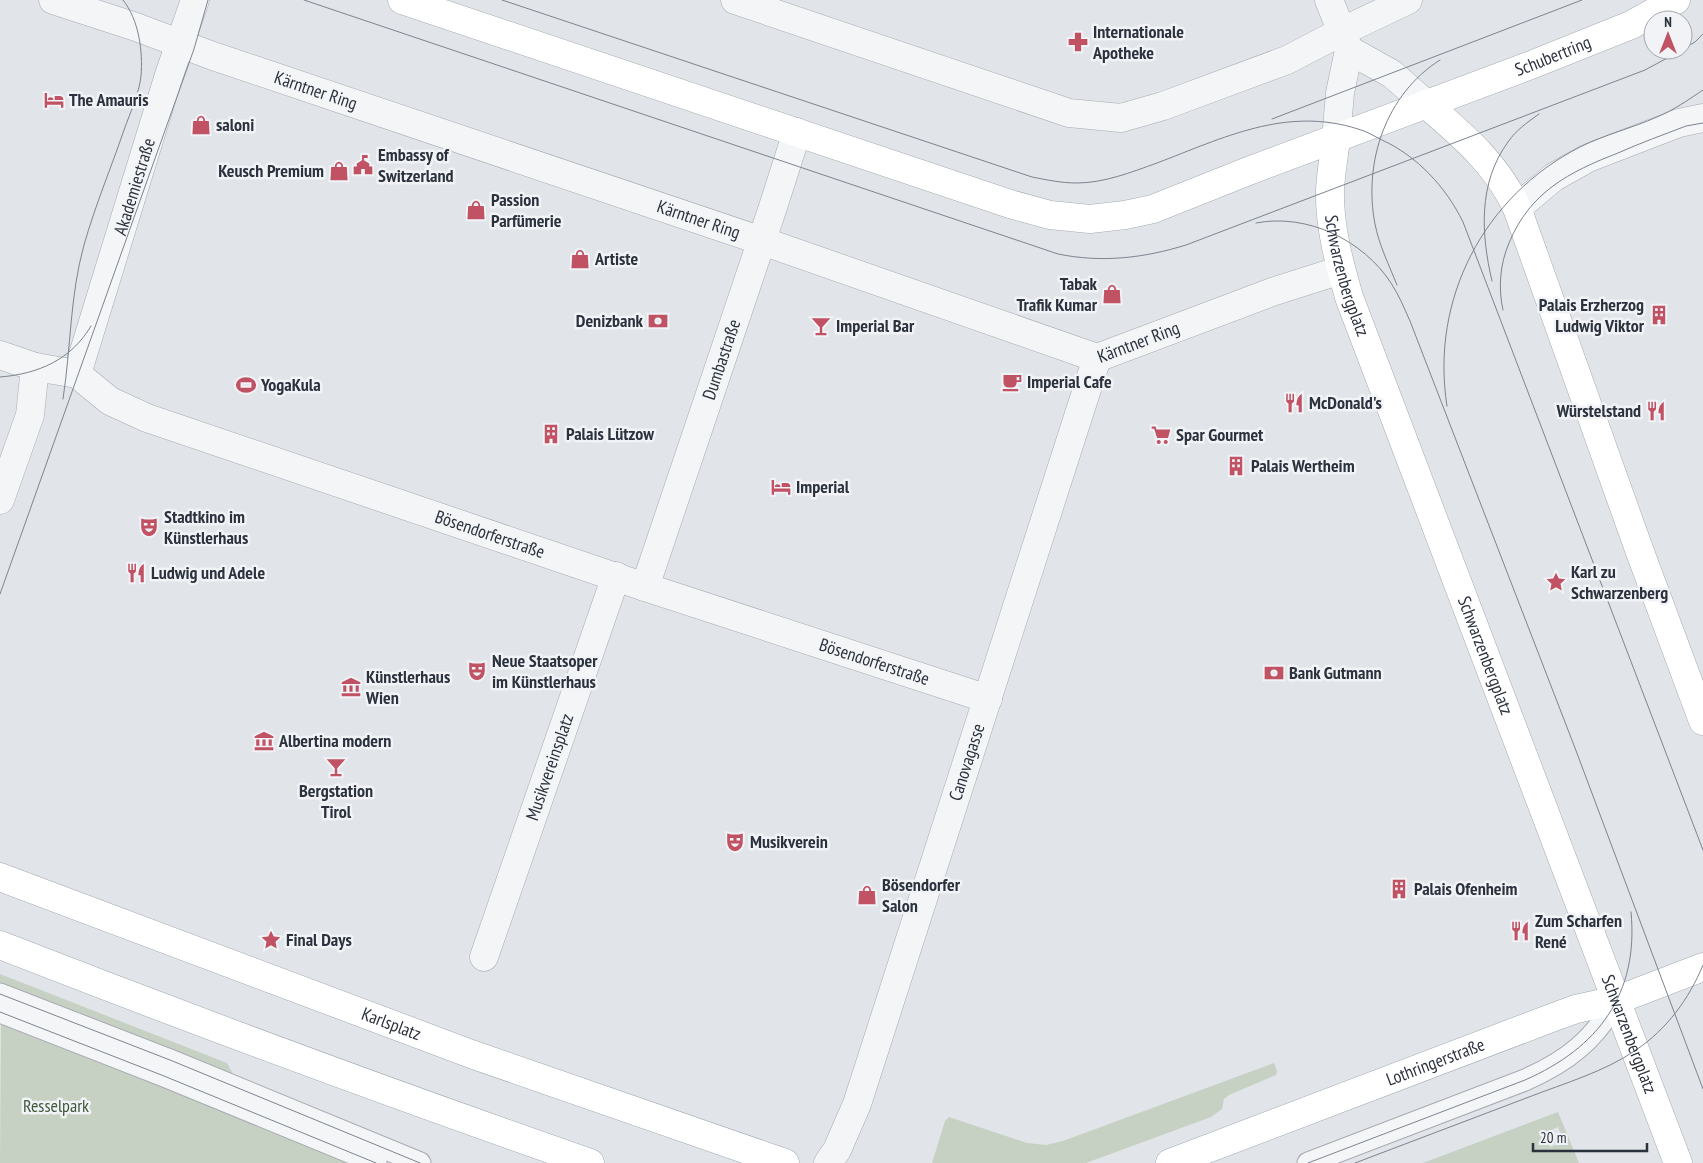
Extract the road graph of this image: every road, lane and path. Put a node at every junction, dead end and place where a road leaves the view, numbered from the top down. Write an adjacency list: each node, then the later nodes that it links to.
1 (54, 0): 9 (street, Kärntner Ring)
2 (195, 0): 9 (street, Akademiestraße)
3 (402, 0): 12 (main road)
4 (734, 0): 8 (street)
5 (1329, 0): 8 (street)
6 (1408, 0): 8 (street)
7 (1676, 0): 10 (main road, Schubertring)
8 (1345, 41): 10 (street); 13 (street)
9 (179, 44): 15 (street, Kärntner Ring); 20 (street, Akademiestraße)
10 (1426, 104): 13 (main road); 14 (main road)
11 (1703, 118): 14 (street)
12 (796, 132): 13 (main road); 15 (street, Dumbastraße)
13 (1336, 139): 16 (main road, Schwarzenbergplatz)
14 (1517, 208): 25 (main road)
15 (762, 241): 18 (street, Kärntner Ring); 23 (street, Dumbastraße)
16 (1341, 270): 18 (street, Kärntner Ring); 31 (main road, Schwarzenbergplatz)
17 (0, 355): 19 (street, Bösendorferstraße)
18 (1097, 358): 24 (street, Canovagasse)
19 (35, 367): 20 (street, Bösendorferstraße); 21 (street)
20 (77, 374): 22 (street, Bösendorferstraße)
21 (0, 500)
22 (616, 576): 23 (street, Bösendorferstraße); 28 (street, Musikvereinsplatz)
23 (645, 586): 24 (street, Bösendorferstraße)
24 (988, 699): 37 (street, Canovagasse)
25 (1703, 721)
26 (0, 876): 36 (main road, Karlsplatz)
27 (0, 944): 35 (main road)
28 (484, 957)
29 (1703, 967): 31 (main road, Lothringerstraße)
30 (0, 994): 34 (lane)
31 (1617, 1000): 38 (main road, Lothringerstraße); 39 (lane); 40 (main road, Schwarzenbergplatz)
32 (0, 1012): 33 (lane)
33 (376, 1163)
34 (420, 1163)
35 (590, 1163)
36 (785, 1163)
37 (828, 1163)
38 (1170, 1163)
39 (1308, 1163)
40 (1678, 1163)

